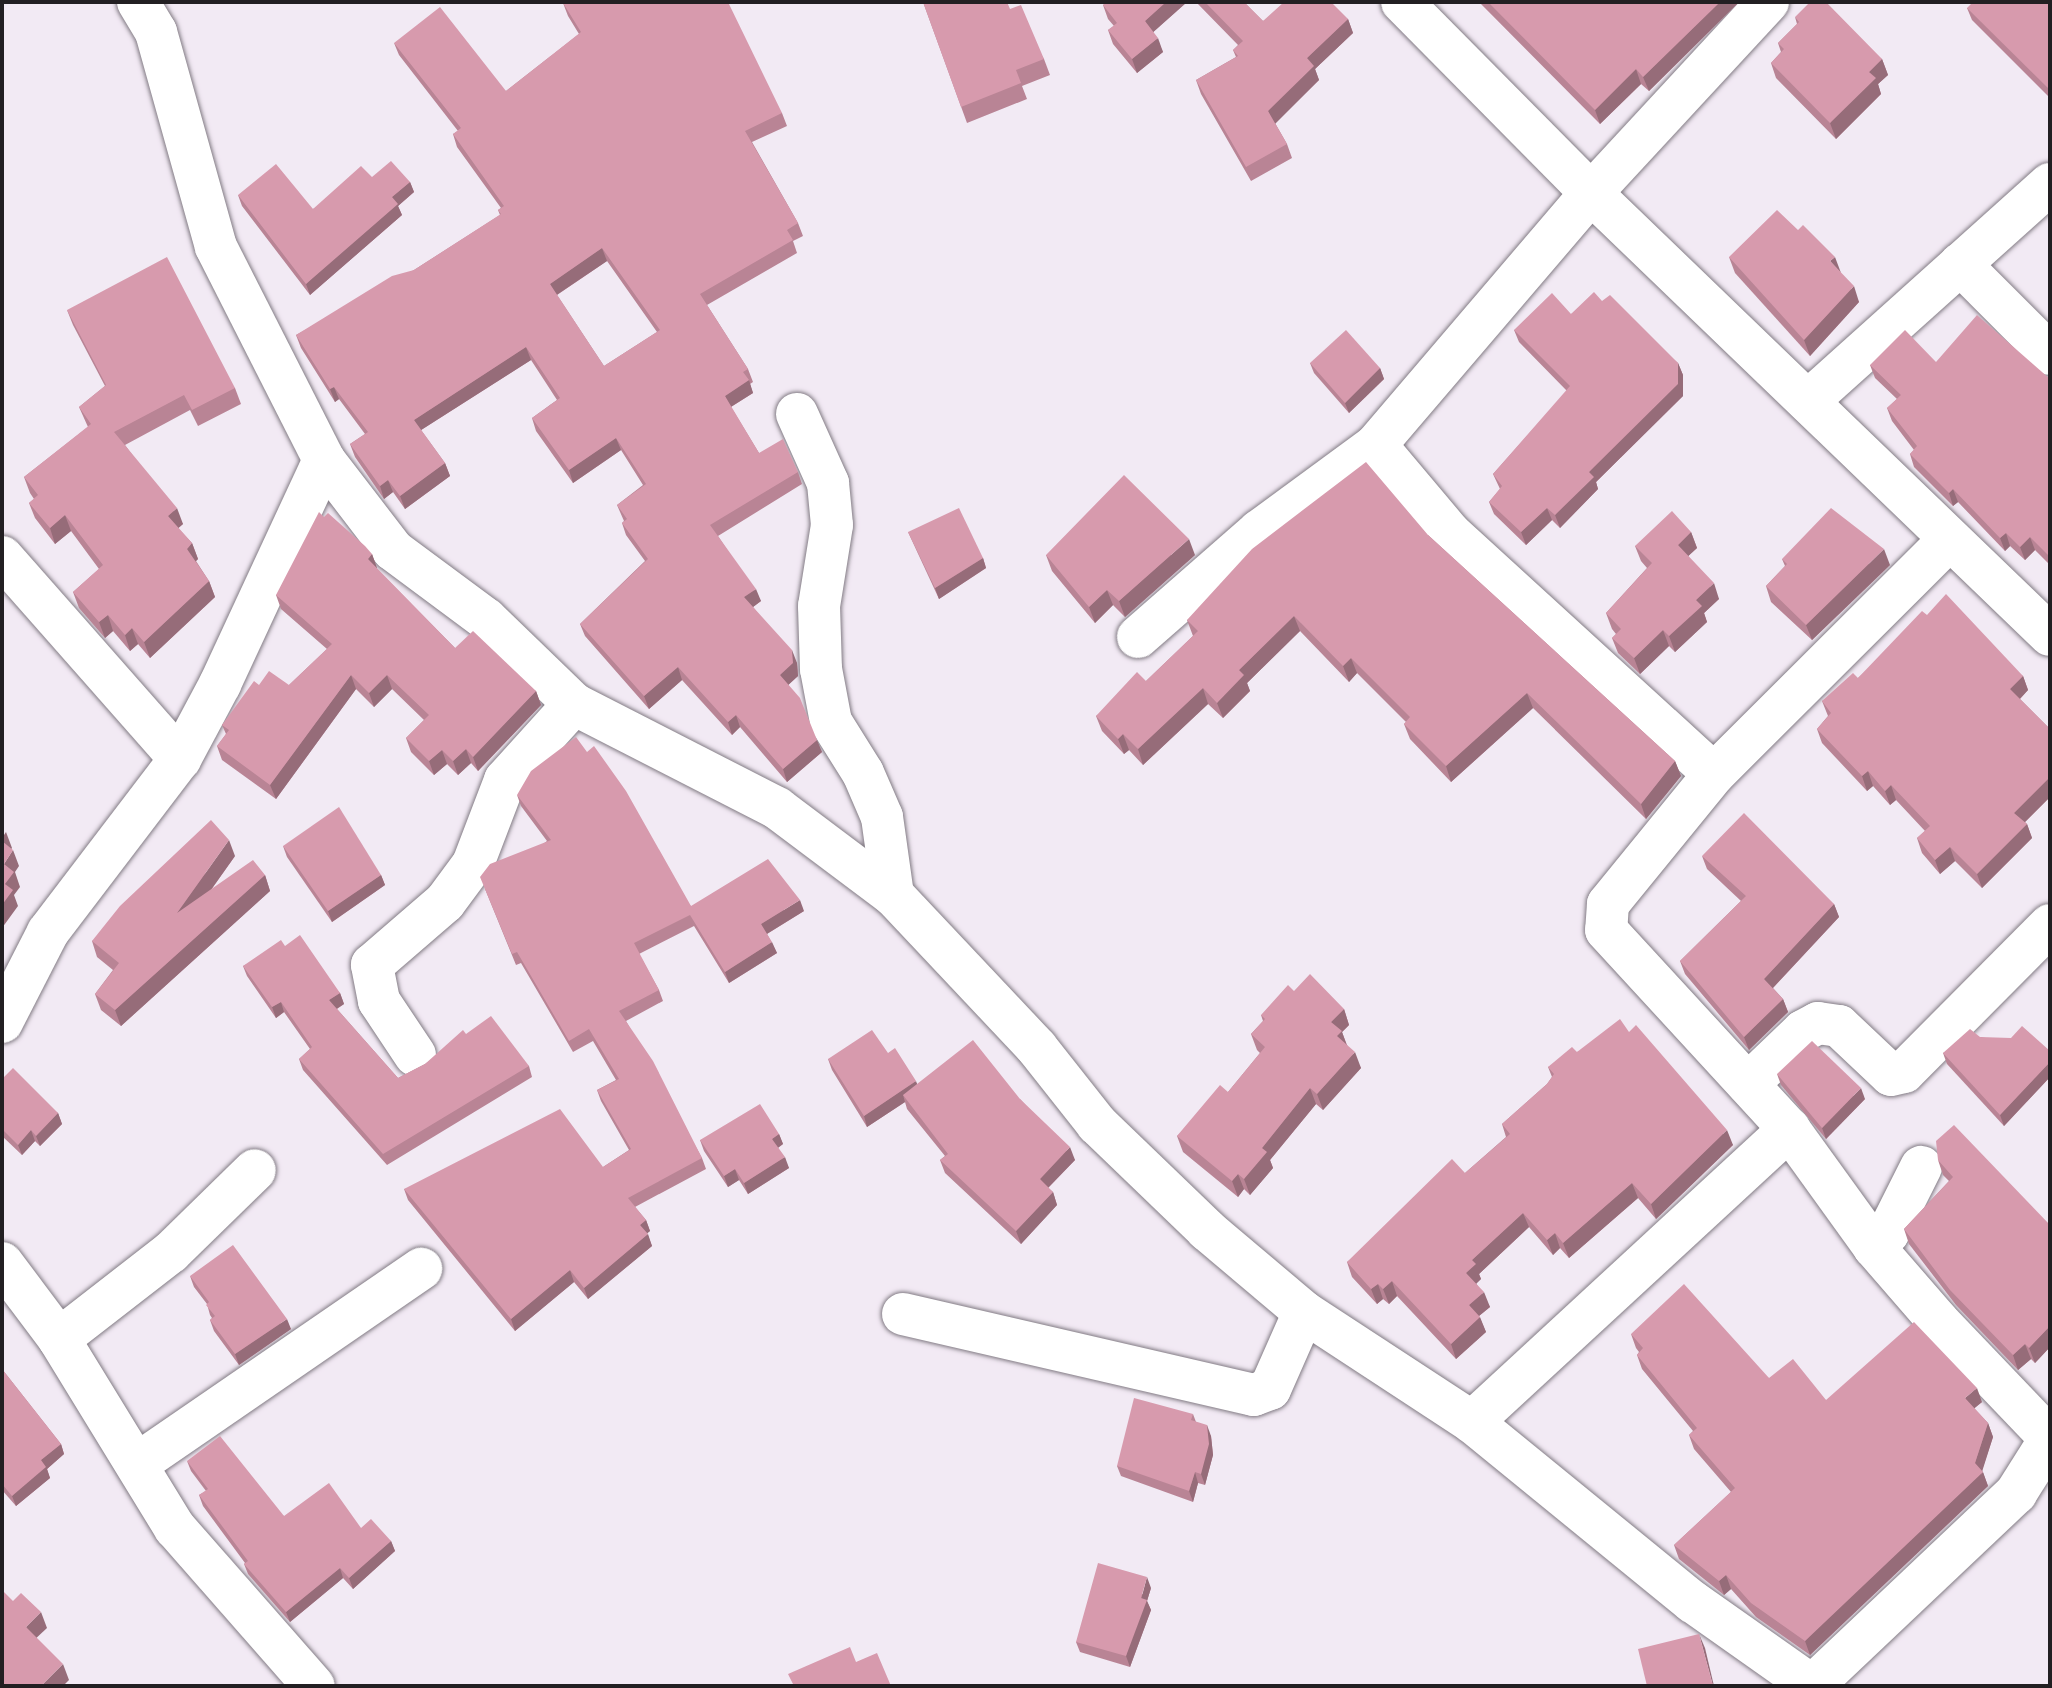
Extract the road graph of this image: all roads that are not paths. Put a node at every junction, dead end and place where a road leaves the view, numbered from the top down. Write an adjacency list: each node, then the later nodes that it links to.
1 (138, 2): 11 (street)
2 (1402, 2): 5 (street)
3 (1768, 2): 5 (street)
4 (2050, 184): 6 (street)
5 (1591, 193): 8 (street); 10 (street)
6 (1960, 264): 7 (street); 8 (street)
7 (2050, 354)
8 (1808, 401): 12 (street)
9 (797, 414): 19 (street)
10 (1376, 445): 15 (street); 18 (street)
11 (324, 460): 16 (street); 17 (street)
12 (1949, 540): 14 (street); 18 (street)
13 (2, 557): 17 (street)
14 (2050, 635)
15 (1138, 637)
16 (574, 704): 19 (street); 23 (street)
17 (180, 759): 21 (street)
18 (1714, 774): 24 (street)
19 (893, 895): 31 (street)
20 (2043, 947): 24 (street)
21 (11, 979): 22 (street)
22 (2, 1022)
23 (415, 1055)
24 (1748, 1084): 25 (street)
25 (1789, 1129): 28 (street); 34 (street)
26 (1921, 1167): 28 (street)
27 (255, 1170): 33 (street)
28 (1874, 1247): 35 (street)
29 (2, 1263): 33 (street)
30 (421, 1269): 36 (street)
31 (1304, 1312): 32 (street); 34 (street)
32 (903, 1314)
33 (59, 1339): 36 (street)
34 (1472, 1422): 38 (street)
35 (2050, 1439): 38 (street)
36 (137, 1464): 37 (street)
37 (314, 1686)
38 (1812, 1686)

